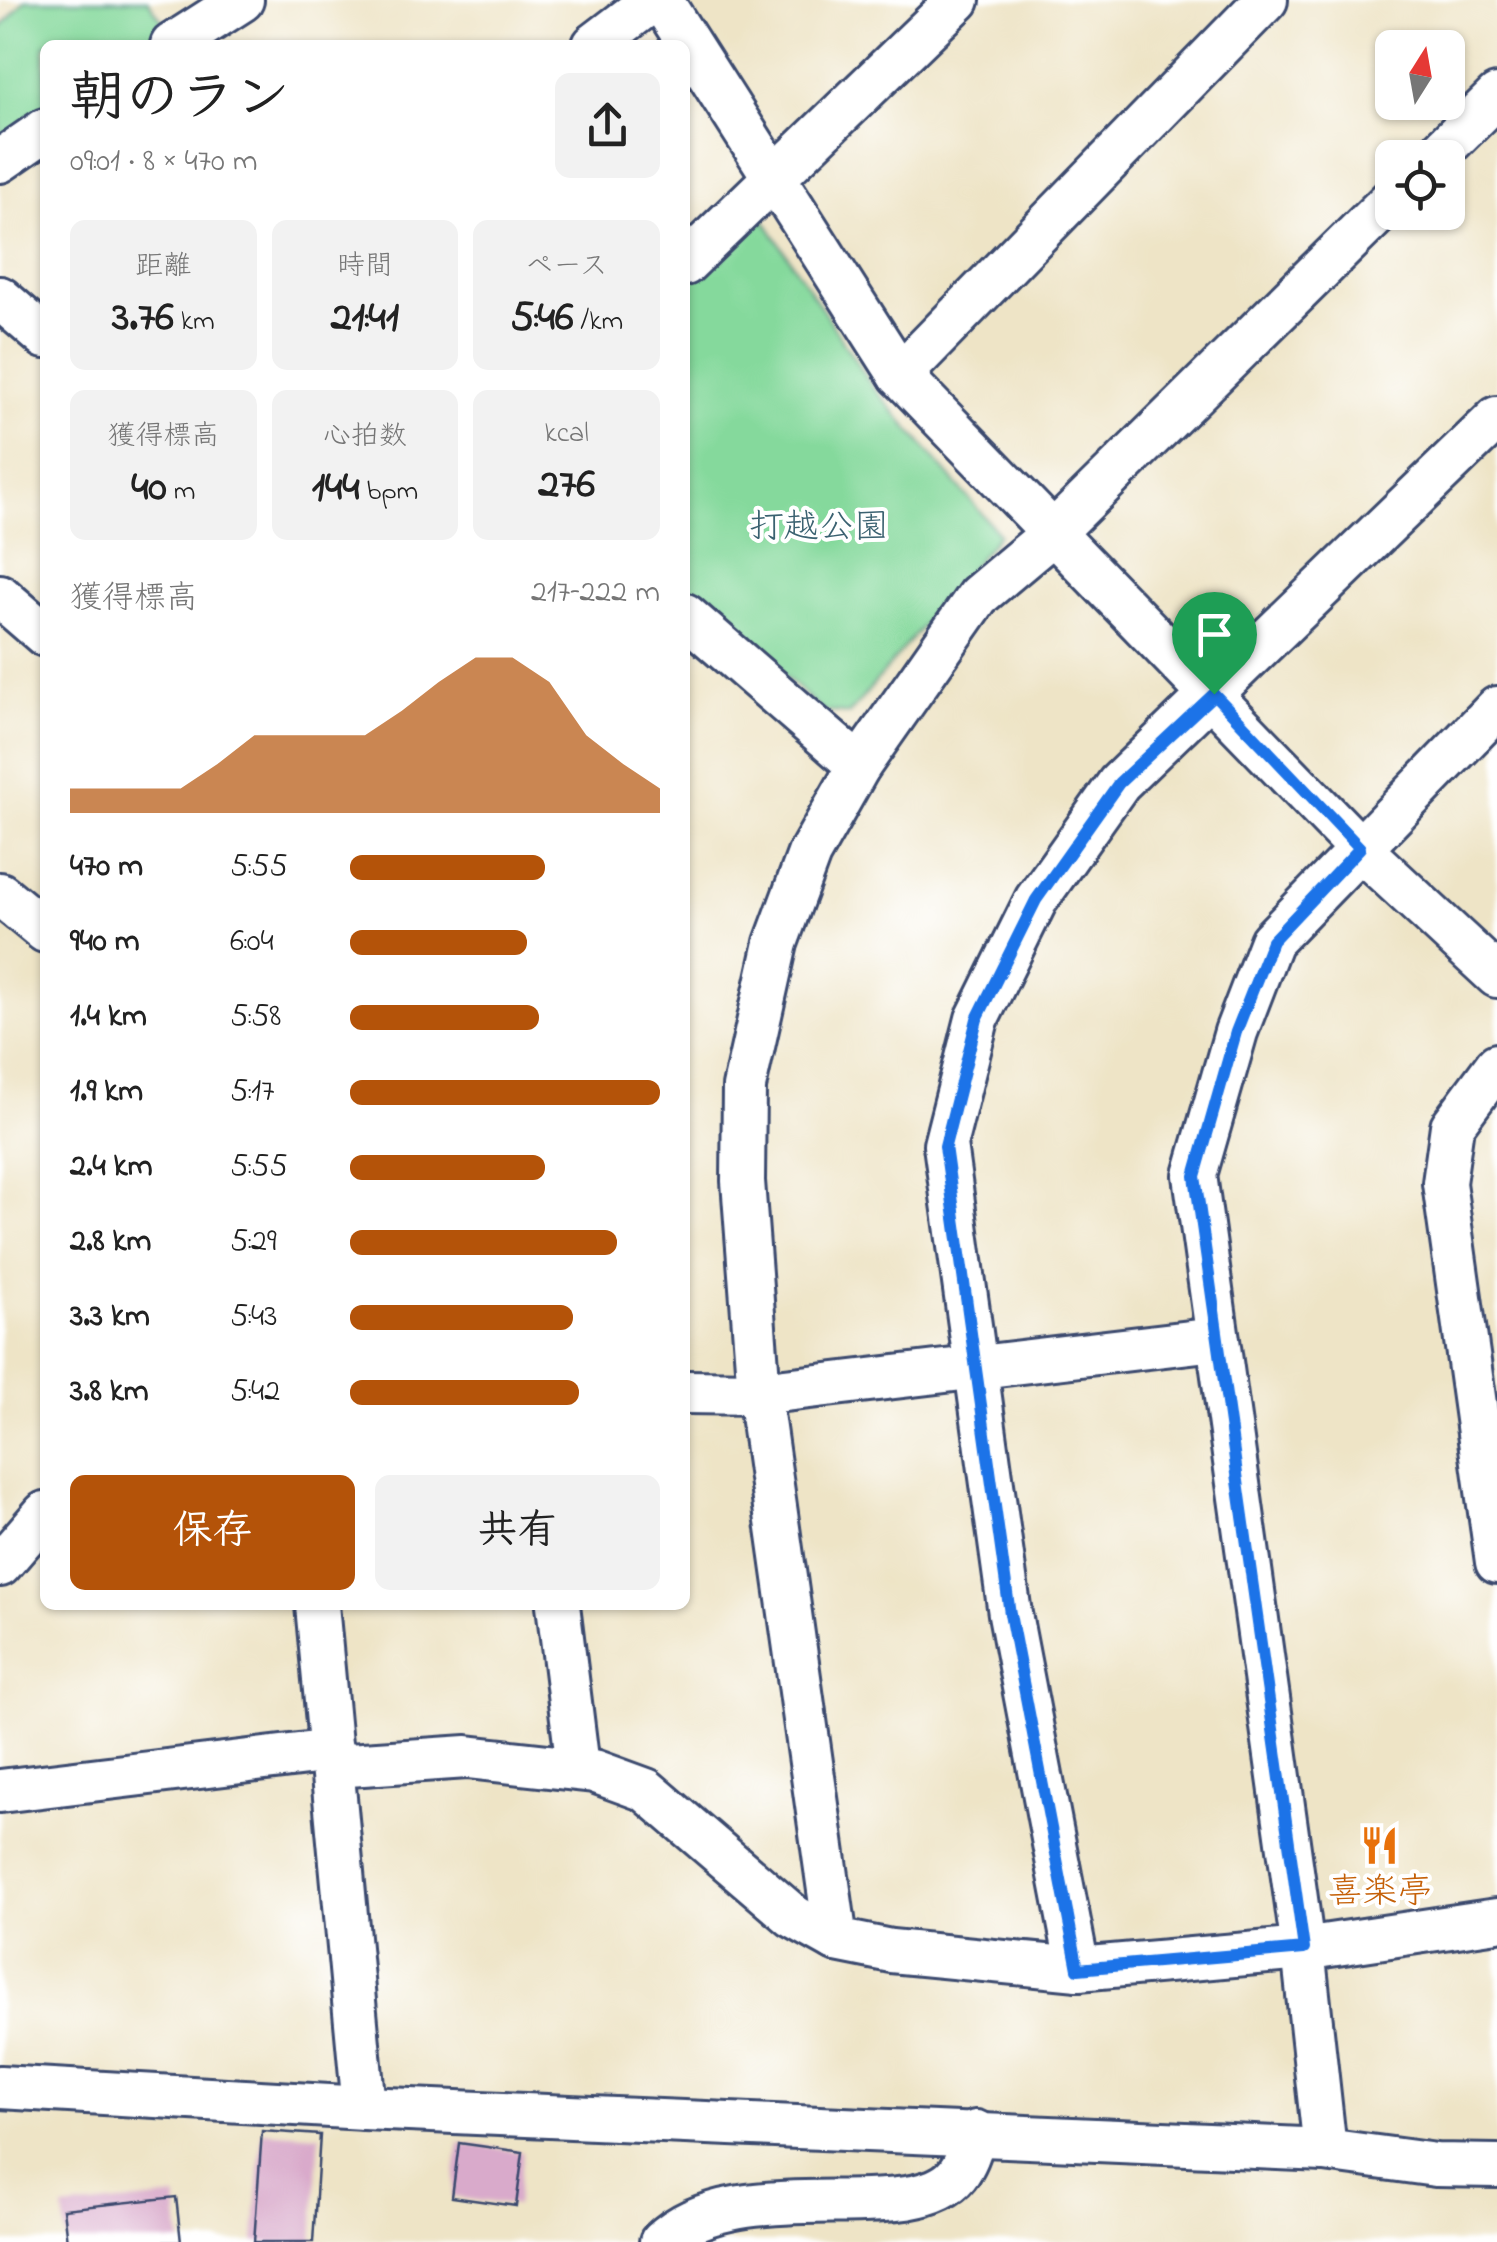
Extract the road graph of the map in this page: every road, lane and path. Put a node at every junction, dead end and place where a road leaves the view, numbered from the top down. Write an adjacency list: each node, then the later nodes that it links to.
1 (242, 0): 6 (street)
2 (654, 0): 7 (street)
3 (662, 0): 8 (street)
4 (958, 0): 14 (street)
5 (1266, 0): 19 (street)
6 (180, 40)
7 (601, 40)
8 (687, 40)
9 (690, 44): 14 (street)
10 (1497, 96): 12 (street)
11 (40, 134): 13 (street)
12 (1452, 140)
13 (0, 162)
14 (775, 179): 16 (street); 19 (street)
15 (1375, 216): 21 (street)
16 (690, 259)
17 (0, 298): 18 (street)
18 (40, 333)
19 (900, 375): 21 (street)
20 (1497, 418): 25 (street)
21 (1052, 534): 25 (street); 27 (street)
22 (0, 596): 24 (street)
23 (690, 618): 27 (street)
24 (40, 631)
25 (1214, 694): 28 (street); 34 (street)
26 (1497, 708): 28 (street)
27 (860, 766): 36 (street)
28 (1360, 848): 31 (street); 33 (street)
29 (0, 894): 30 (street)
30 (40, 927)
31 (1497, 976)
32 (1497, 1065): 38 (street)
33 (1216, 1339): 34 (street); 47 (street)
34 (978, 1366): 36 (street); 48 (street)
35 (690, 1392): 36 (street)
36 (759, 1393): 46 (street)
37 (40, 1519): 39 (street)
38 (1497, 1562)
39 (0, 1565)
40 (317, 1610): 42 (street)
41 (559, 1610): 43 (street)
42 (332, 1759): 43 (street); 44 (street); 50 (street)
43 (578, 1767): 46 (street)
44 (0, 1791)
45 (1497, 1920): 47 (street)
46 (836, 1940): 48 (street)
47 (1304, 1949): 48 (street); 52 (street)
48 (1078, 1969)
49 (0, 2087): 50 (street)
50 (364, 2108): 51 (street)
51 (976, 2132): 52 (street); 54 (street)
52 (1325, 2150): 53 (street)
53 (1497, 2166)
54 (661, 2242)

